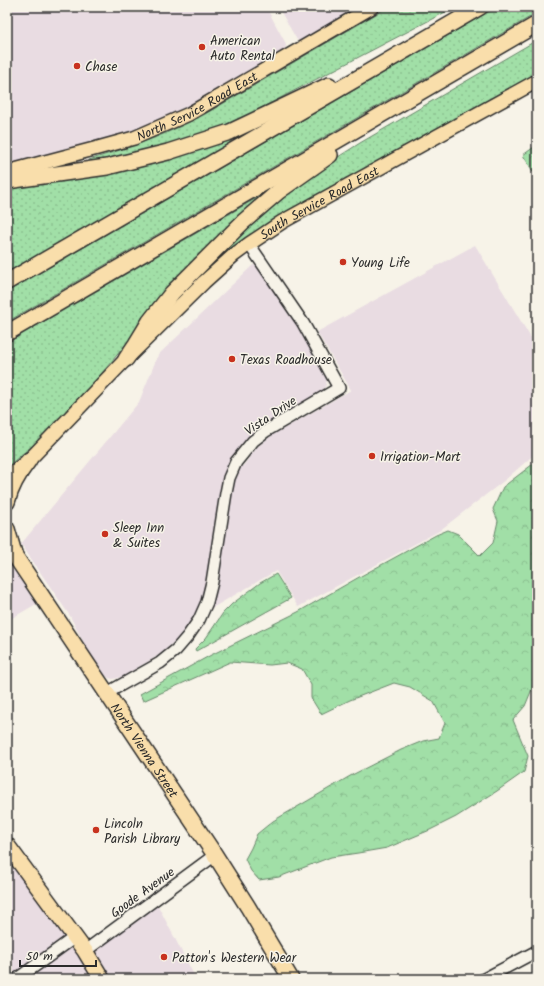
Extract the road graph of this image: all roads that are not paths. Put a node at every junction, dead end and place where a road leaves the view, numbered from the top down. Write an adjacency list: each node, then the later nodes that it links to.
1 (372, 7): 7 (main road, North Service Road East)
2 (480, 7): 4 (highway)
3 (537, 24): 6 (highway)
4 (422, 41): 8 (highway); 10 (highway)
5 (537, 81): 9 (main road, South Service Road East)
6 (406, 101): 11 (highway); 12 (highway)
7 (7, 172)
8 (7, 181)
9 (249, 244): 12 (main road, South Service Road East); 18 (street, Vista Drive)
10 (7, 282)
11 (7, 333)
12 (126, 359): 13 (main road, South Service Road East)
13 (29, 460): 14 (main road, South Service Road East); 15 (highway)
14 (7, 477)
15 (7, 502)
16 (7, 529): 17 (highway, North Vienna Street)
17 (11, 550): 18 (highway, North Vienna Street)
18 (107, 693): 20 (highway, North Vienna Street)
19 (7, 845): 21 (highway)
20 (216, 855): 22 (street, Goode Avenue); 27 (highway, North Vienna Street)
21 (75, 937): 22 (highway); 25 (street)
22 (85, 951): 26 (highway)
23 (537, 951): 24 (street)
24 (487, 978)
25 (18, 979)
26 (102, 979)
27 (291, 979)

